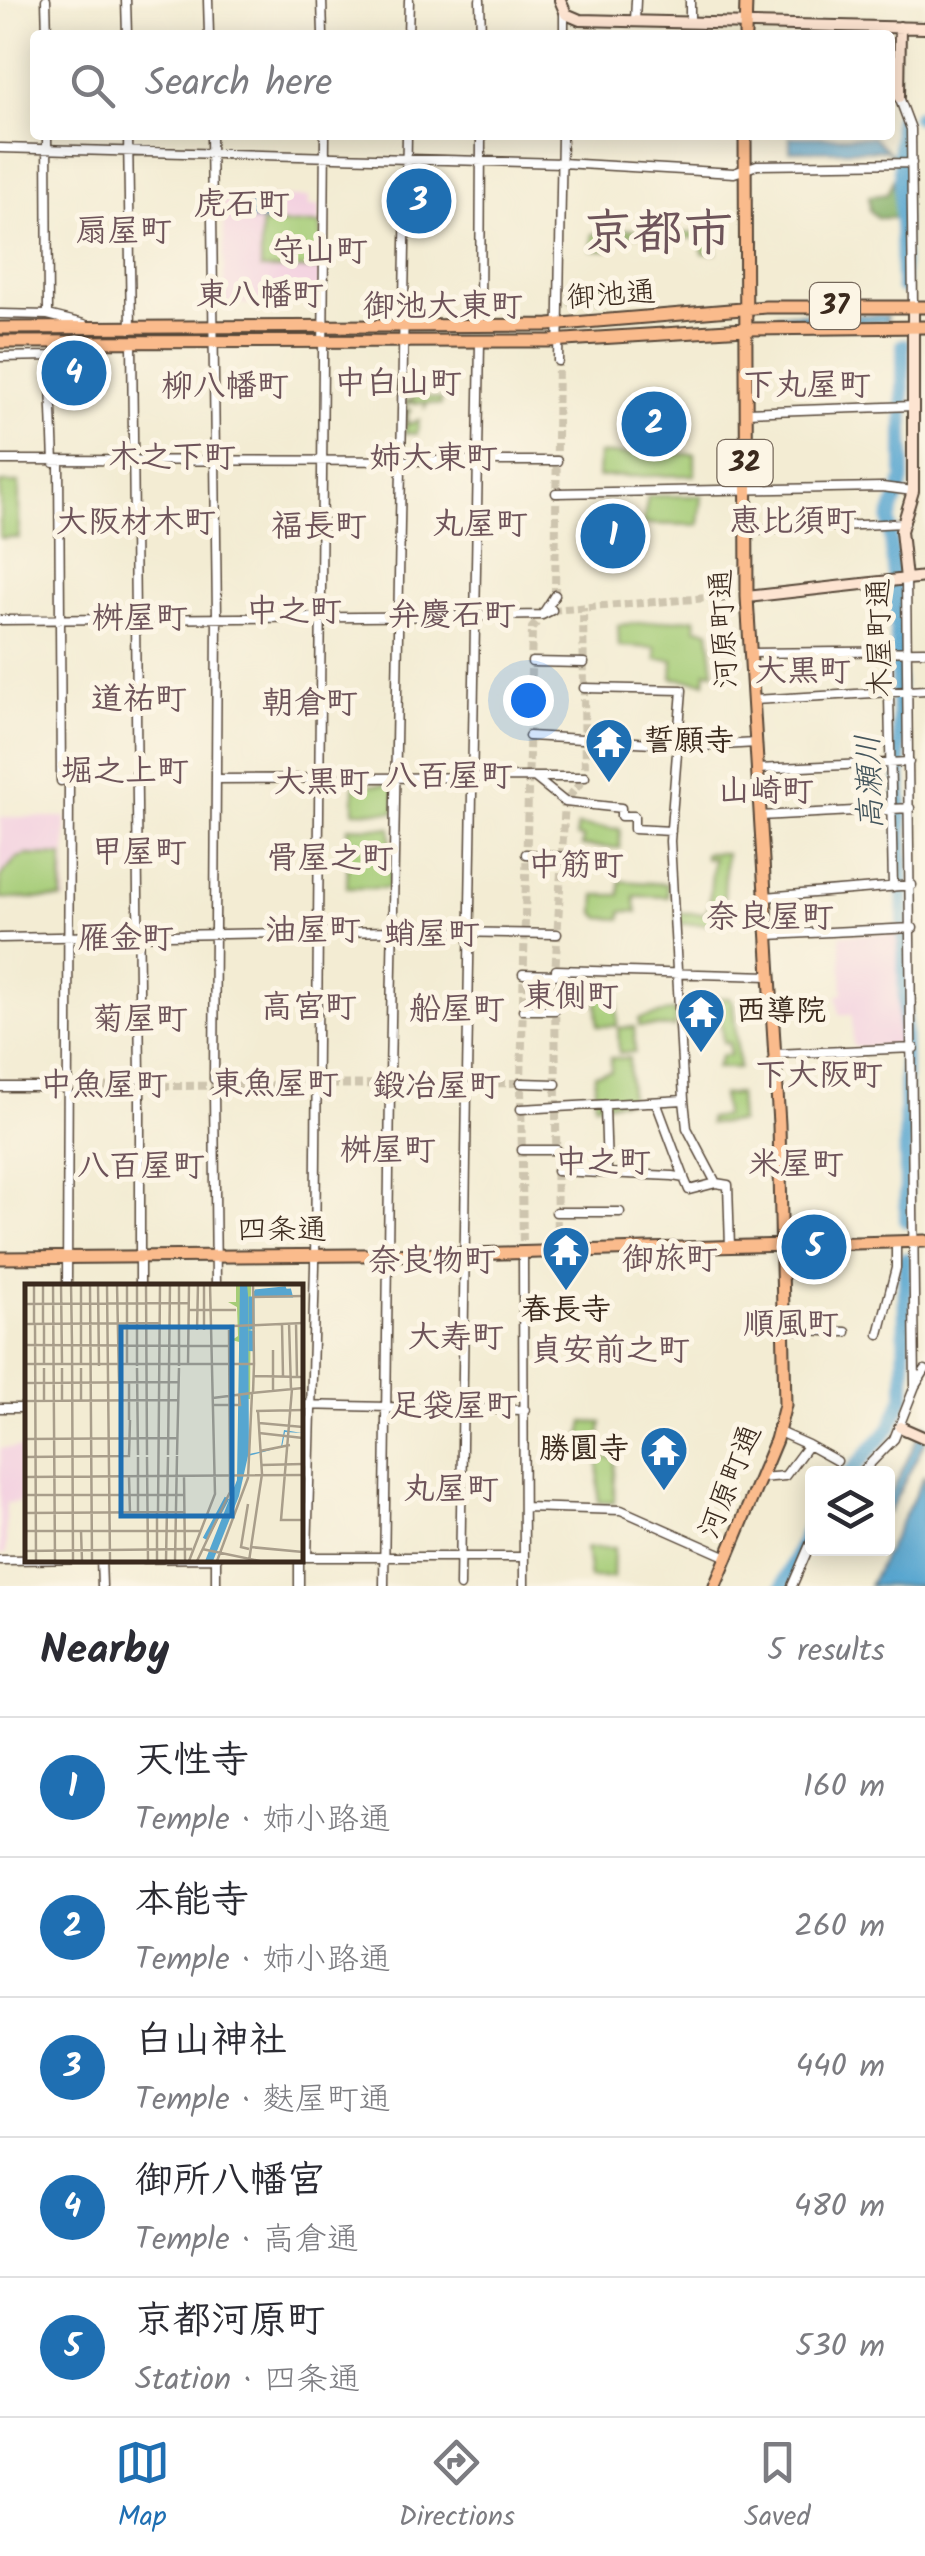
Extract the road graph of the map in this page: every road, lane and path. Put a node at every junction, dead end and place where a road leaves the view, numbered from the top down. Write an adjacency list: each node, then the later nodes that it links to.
1 (46, 0): 16 (street)
2 (126, 0): 17 (street)
3 (208, 0): 18 (street)
4 (322, 0): 19 (street)
5 (408, 0): 20 (street)
6 (480, 0): 21 (street)
7 (636, 0): 11 (street)
8 (690, 0): 12 (street)
9 (746, 0): 15 (main road)
10 (562, 6): 11 (street)
11 (635, 21): 12 (street)
12 (690, 22): 15 (street)
13 (900, 28): 14 (street); 15 (street); 22 (street, 木屋町通)
14 (925, 28)
15 (746, 29)
16 (46, 30)
17 (126, 30)
18 (209, 30)
19 (323, 30)
20 (408, 30)
21 (480, 30)
22 (899, 97): 39 (street, 木屋町通)
23 (47, 140): 32 (street)
24 (128, 140): 33 (street)
25 (211, 140): 34 (street)
26 (325, 140): 35 (street)
27 (407, 140): 36 (street)
28 (481, 140): 37 (street)
29 (562, 140): 38 (street)
30 (746, 140): 40 (main road, 河原町通 / 32)
31 (0, 148): 32 (street)
32 (47, 148): 33 (street); 44 (street)
33 (128, 149): 34 (street); 54 (street)
34 (211, 153): 35 (street); 53 (street)
35 (325, 157): 36 (street); 50 (street)
36 (407, 161): 37 (street); 47 (street)
37 (481, 163): 38 (street); 46 (street)
38 (562, 163): 40 (street); 45 (street)
39 (904, 163): 40 (street); 41 (street, 木屋町通)
40 (746, 169): 42 (main road, 河原町通 / 32)
41 (919, 307): 42 (main road, 御池通 / 37); 48 (street, 木屋町通)
42 (745, 310): 45 (main road, 御池通 / 37); 51 (main road, 河原町通 / 32)
43 (0, 314): 44 (street)
44 (48, 315): 52 (street)
45 (559, 324): 46 (main road, 御池通 / 37); 55 (street)
46 (480, 326): 47 (main road, 御池通 / 37)
47 (404, 327): 50 (main road, 御池通 / 37); 60 (street)
48 (919, 327): 51 (main road, 御池通 / 37); 65 (street, 木屋町通)
49 (0, 328): 52 (main road, 御池通 / 37)
50 (326, 328): 53 (main road, 御池通 / 37); 59 (street)
51 (745, 328): 55 (main road, 御池通 / 37); 66 (main road, 河原町通 / 32)
52 (99, 329): 54 (main road, 御池通 / 37)
53 (214, 329): 54 (main road, 御池通 / 37); 61 (street)
54 (132, 336): 57 (main road, 御池通 / 37); 61 (main road, 御池通 / 37); 72 (street)
55 (559, 340): 58 (main road, 御池通 / 37); 64 (street)
56 (0, 342): 57 (main road, 御池通 / 37)
57 (82, 342): 62 (street)
58 (480, 342): 60 (main road, 御池通 / 37); 70 (street)
59 (326, 343): 60 (main road, 御池通 / 37); 61 (main road, 御池通 / 37); 69 (street)
60 (403, 343): 67 (street)
61 (214, 344): 73 (street)
62 (50, 356): 63 (street); 74 (street)
63 (0, 357)
64 (558, 361)
65 (907, 406): 66 (street); 76 (street, 木屋町通)
66 (745, 412): 75 (main road, 河原町通 / 32)
67 (401, 459): 69 (street); 70 (street); 85 (street)
68 (0, 460): 74 (street)
69 (323, 460): 73 (street); 84 (street)
70 (478, 460): 71 (street); 86 (street)
71 (557, 461)
72 (134, 462): 73 (street); 74 (street); 87 (street)
73 (216, 462): 88 (street)
74 (57, 463): 90 (street)
75 (746, 490): 76 (street); 77 (street); 79 (main road, 河原町通 / 32)
76 (910, 491): 78 (street, 木屋町通)
77 (556, 493)
78 (894, 522): 79 (street); 81 (street, 木屋町通)
79 (746, 530): 83 (main road, 河原町通 / 32)
80 (925, 577): 81 (street)
81 (899, 580): 83 (street); 91 (street, 木屋町通)
82 (555, 595): 86 (street)
83 (747, 597): 93 (main road, 河原町通 / 32)
84 (320, 616): 85 (street); 88 (street); 109 (street)
85 (398, 616): 86 (street); 110 (street)
86 (478, 616): 111 (street)
87 (137, 618): 88 (street); 90 (street); 125 (street)
88 (217, 618): 107 (street)
89 (0, 620): 90 (street)
90 (61, 620): 128 (street)
91 (897, 650): 92 (street); 93 (street); 96 (street); 96 (street, 木屋町通)
92 (925, 651)
93 (751, 654): 100 (main road, 河原町通 / 32)
94 (532, 662): 95 (street)
95 (584, 664)
96 (897, 670): 99 (street, 木屋町通); 99 (street)
97 (584, 688): 102 (street)
98 (925, 690): 99 (street)
99 (898, 691): 100 (street); 104 (street, 木屋町通); 104 (street)
100 (754, 700): 103 (main road, 河原町通 / 32)
101 (529, 736): 102 (street)
102 (676, 744): 103 (street); 114 (street)
103 (756, 744): 105 (main road, 河原町通 / 32)
104 (900, 763): 105 (street); 112 (street); 112 (street, 木屋町通)
105 (758, 769): 113 (main road, 河原町通 / 32)
106 (585, 777): 108 (street)
107 (216, 779): 109 (street); 121 (street)
108 (530, 779): 111 (street); 114 (street)
109 (318, 780): 110 (street); 122 (street)
110 (396, 780): 111 (street); 120 (street)
111 (474, 780): 123 (street)
112 (901, 808): 113 (street); 117 (street); 117 (street, 木屋町通)
113 (760, 816): 118 (main road, 河原町通 / 32)
114 (671, 831): 130 (street)
115 (526, 854): 116 (street)
116 (562, 857)
117 (903, 886): 118 (street); 119 (street, 木屋町通)
118 (766, 897): 126 (main road, 河原町通 / 32)
119 (907, 928): 126 (street); 134 (street, 木屋町通)
120 (394, 930): 122 (street); 123 (street); 137 (street)
121 (216, 932): 122 (street); 125 (street); 139 (street)
122 (316, 932): 168 (street)
123 (470, 932): 124 (street); 136 (street)
124 (558, 934)
125 (140, 935): 128 (street); 138 (street)
126 (768, 935): 131 (main road, 河原町通 / 32)
127 (0, 938): 128 (street)
128 (68, 938): 142 (street)
129 (524, 974): 130 (street)
130 (676, 974): 131 (street); 148 (street)
131 (770, 976): 135 (main road, 河原町通 / 32)
132 (522, 1010): 133 (street)
133 (555, 1010)
134 (905, 1048): 135 (street); 160 (street, 木屋町通)
135 (775, 1054): 162 (main road, 河原町通 / 32)
136 (468, 1076)
137 (390, 1077)
138 (140, 1079)
139 (214, 1079)
140 (522, 1083): 141 (street)
141 (556, 1084)
142 (66, 1087): 144 (street); 171 (street)
143 (467, 1087): 165 (street)
144 (0, 1088)
145 (390, 1088): 166 (street)
146 (140, 1092): 169 (street)
147 (214, 1092): 167 (street)
148 (684, 1100): 149 (street); 157 (street)
149 (656, 1102): 150 (street); 156 (street)
150 (605, 1107): 151 (street); 155 (street)
151 (522, 1110)
152 (522, 1150): 153 (street)
153 (556, 1150)
154 (557, 1171): 155 (street)
155 (606, 1171): 156 (street)
156 (684, 1178): 157 (street)
157 (716, 1183): 163 (street)
158 (556, 1212): 159 (street)
159 (620, 1212)
160 (920, 1241): 161 (main road, 四条通); 179 (street, 木屋町通)
161 (896, 1242): 162 (main road, 四条通); 177 (street)
162 (783, 1244): 163 (main road, 四条通); 175 (main road, 河原町通 / 32)
163 (730, 1248): 164 (main road, 四条通)
164 (523, 1253): 165 (main road, 四条通); 183 (street)
165 (467, 1254): 166 (main road, 四条通); 182 (street)
166 (387, 1255): 168 (main road, 四条通); 181 (street)
167 (216, 1256): 168 (main road, 四条通); 169 (main road, 四条通); 174 (street)
168 (315, 1256): 180 (street)
169 (140, 1257): 171 (main road, 四条通); 173 (street)
170 (0, 1258): 171 (main road, 四条通)
171 (67, 1258): 172 (street)
172 (67, 1284)
173 (140, 1284)
174 (216, 1284)
175 (784, 1329): 176 (street); 185 (main road, 河原町通 / 32)
176 (846, 1332)
177 (879, 1334)
178 (925, 1370): 179 (street)
179 (915, 1386): 184 (street, 木屋町通)
180 (305, 1406): 181 (street); 195 (street)
181 (384, 1407): 182 (street); 192 (street)
182 (466, 1408): 183 (street); 193 (street)
183 (525, 1410): 191 (street)
184 (900, 1427): 186 (street); 189 (street, 木屋町通)
185 (779, 1432): 187 (street); 190 (main road, 河原町通 / 32)
186 (921, 1436)
187 (808, 1445): 188 (street); 190 (street)
188 (837, 1461)
189 (867, 1466)
190 (760, 1478): 196 (main road, 河原町通 / 32)
191 (524, 1506): 196 (street); 197 (street)
192 (384, 1556): 193 (street); 195 (street); 204 (street)
193 (461, 1556): 197 (street); 205 (street)
194 (805, 1556): 208 (street)
195 (302, 1557)
196 (727, 1557): 207 (main road, 河原町通 / 32)
197 (524, 1558): 206 (street)
198 (0, 1560): 199 (street)
199 (25, 1560)
200 (101, 1561): 202 (street)
201 (302, 1561): 203 (street)
202 (102, 1586)
203 (299, 1586)
204 (384, 1586)
205 (460, 1586)
206 (524, 1586)
207 (715, 1586)
208 (792, 1586)

